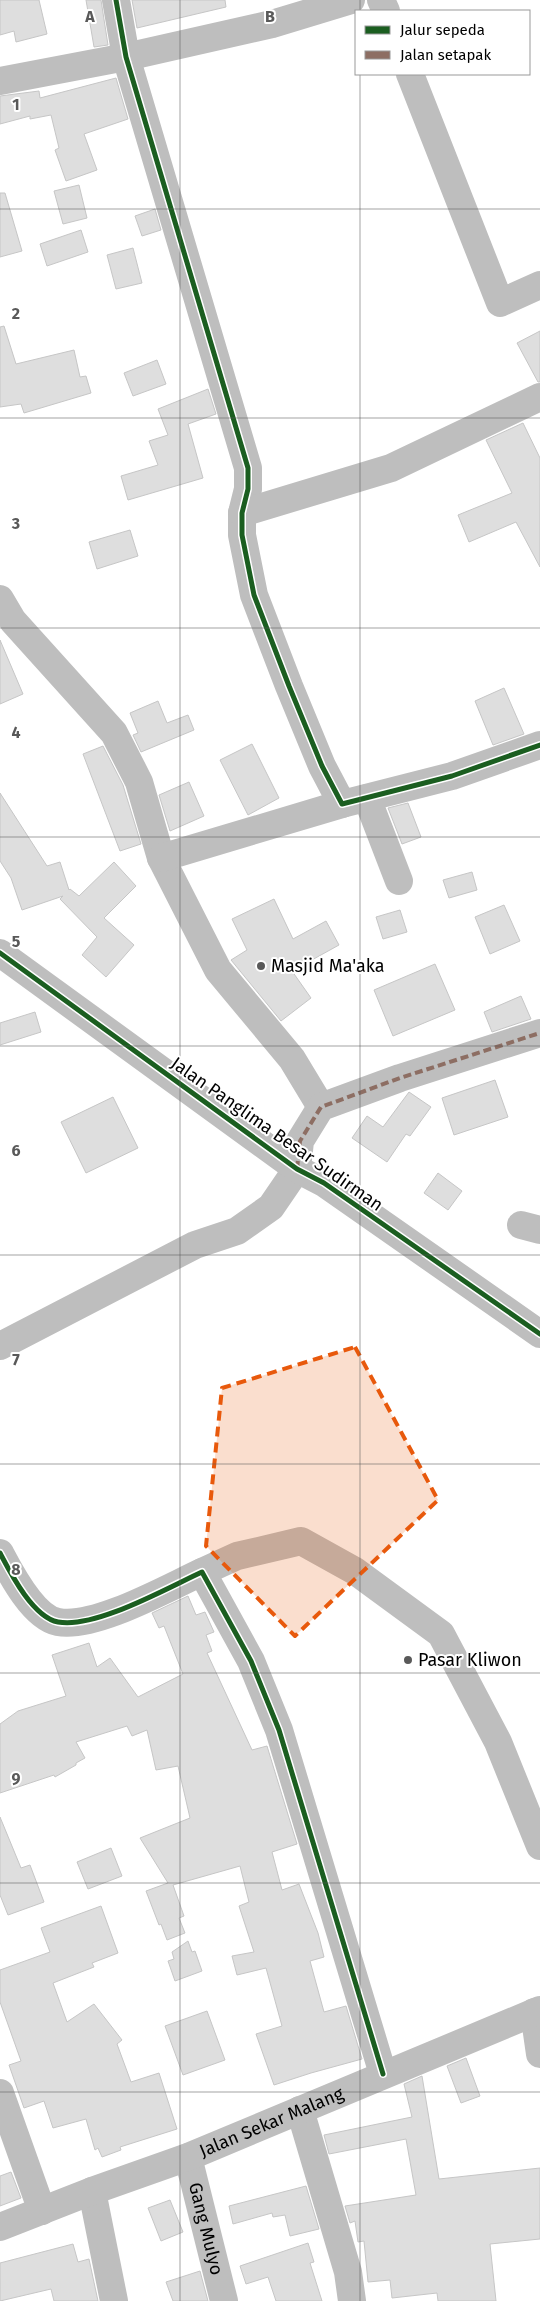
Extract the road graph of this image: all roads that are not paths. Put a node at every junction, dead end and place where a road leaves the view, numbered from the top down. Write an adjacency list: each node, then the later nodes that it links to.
1 (116, 0): 3 (street)
2 (351, 0): 3 (street)
3 (126, 57): 5 (street); 8 (street)
4 (410, 75): 6 (street)
5 (0, 81)
6 (540, 285)
7 (540, 398): 8 (street)
8 (242, 513): 11 (street)
9 (0, 600): 12 (street)
10 (540, 745): 11 (street)
11 (354, 801): 12 (street); 13 (street)
12 (161, 858): 16 (street)
13 (399, 881)
14 (0, 953): 17 (street, Jalan Panglima Besar Sudirman)
15 (540, 1033): 16 (street)
16 (321, 1107): 17 (street)
17 (297, 1169): 18 (street, Jalan Panglima Besar Sudirman); 19 (street)
18 (540, 1334)
19 (0, 1346)
20 (3, 1565): 21 (street)
21 (202, 1572): 22 (street); 25 (street)
22 (540, 1846)
23 (537, 2011): 24 (street); 25 (street, Jalan Sekar Malang)
24 (540, 2054)
25 (383, 2074): 27 (street, Jalan Sekar Malang)
26 (0, 2093): 30 (street)
27 (300, 2110): 28 (street, Jalan Sekar Malang); 34 (street)
28 (188, 2157): 29 (street, Jalan Sekar Malang); 33 (street, Gang Mulyo)
29 (92, 2191): 30 (street, Jalan Sekar Malang); 32 (street)
30 (42, 2211): 31 (street, Jalan Sekar Malang)
31 (0, 2228)
32 (114, 2301)
33 (224, 2301)
34 (352, 2301)

